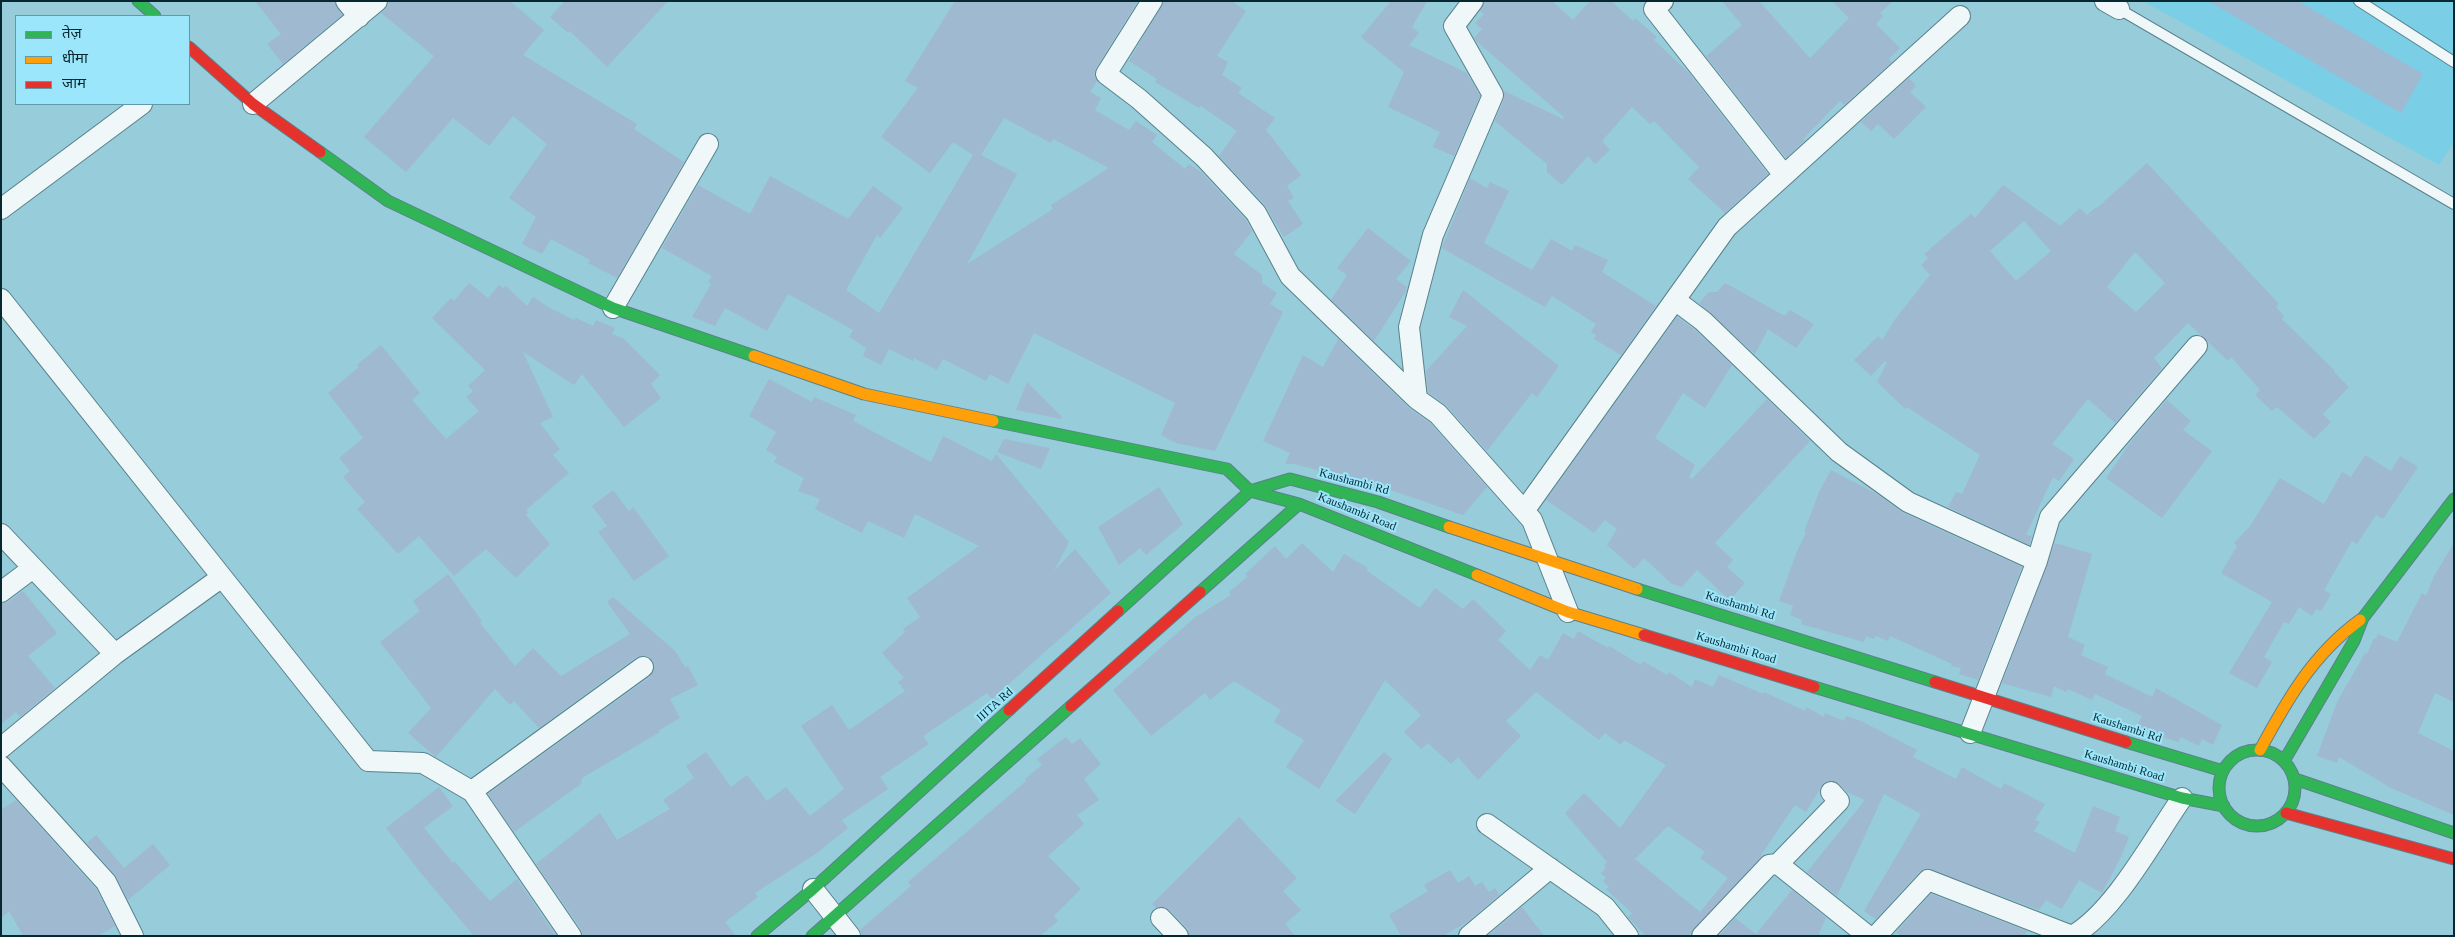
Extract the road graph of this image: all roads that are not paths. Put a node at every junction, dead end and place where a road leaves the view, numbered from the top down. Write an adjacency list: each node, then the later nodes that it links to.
1 (138, 1): 9 (main road)
2 (346, 1): 11 (street)
3 (377, 1): 11 (street)
4 (1152, 1): 24 (street)
5 (1473, 1): 24 (street)
6 (1663, 1): 17 (street)
7 (2359, 1): 13 (lane)
8 (2116, 4): 18 (lane)
9 (154, 15)
10 (1960, 16): 17 (street)
11 (359, 17): 14 (street)
12 (193, 58): 14 (main road)
13 (2454, 62)
14 (253, 104): 22 (main road)
15 (141, 105): 19 (street)
16 (708, 144): 22 (street)
17 (1784, 175): 21 (street)
18 (2454, 204)
19 (1, 209)
20 (1, 300): 33 (street)
21 (1675, 300): 28 (street); 31 (street)
22 (613, 308): 25 (main road)
23 (2196, 346): 31 (street)
24 (1418, 399): 28 (street)
25 (1250, 491): 27 (main road, Kaushambi Road); 30 (main road, Kaushambi Rd); 57 (main road, IIITA Rd)
26 (2454, 499): 36 (main road)
27 (1299, 504): 35 (main road, Kaushambi Road); 58 (main road)
28 (1524, 511): 30 (street)
29 (1, 534): 32 (street)
30 (1548, 561): 35 (street); 39 (main road, Kaushambi Rd)
31 (2037, 561): 39 (street)
32 (33, 568): 34 (street); 37 (street)
33 (222, 577): 37 (street); 47 (street)
34 (1, 592)
35 (1568, 612): 40 (main road, Kaushambi Road)
36 (2363, 618): 42 (main road); 43 (main road)
37 (115, 654): 41 (street)
38 (643, 667): 47 (street)
39 (1984, 696): 40 (street); 45 (main road, Kaushambi Rd)
40 (1970, 733): 49 (main road, Kaushambi Road)
41 (1, 748)
42 (2260, 750): 43 (main road); 45 (main road)
43 (2284, 761): 46 (main road)
44 (1, 766): 60 (street)
45 (2223, 771): 50 (main road)
46 (2295, 779): 51 (main road); 53 (main road)
47 (473, 792): 61 (street)
48 (1831, 792): 55 (street)
49 (2182, 798): 50 (main road, Kaushambi Road); 71 (street)
50 (2224, 806): 51 (main road)
51 (2286, 813): 54 (main road)
52 (1487, 824): 56 (street)
53 (2454, 833)
54 (2454, 859)
55 (1778, 864): 68 (street); 69 (street)
56 (1550, 868): 66 (street); 67 (street)
57 (813, 889): 58 (street); 62 (main road, IIITA Rd)
58 (834, 916): 63 (main road); 64 (street)
59 (1161, 918): 65 (street)
60 (133, 936)
61 (571, 936)
62 (757, 936)
63 (812, 936)
64 (850, 936)
65 (1178, 936)
66 (1469, 936)
67 (1628, 936)
68 (1702, 936)
69 (1868, 936)
70 (1876, 936): 71 (street)
71 (2072, 936)

